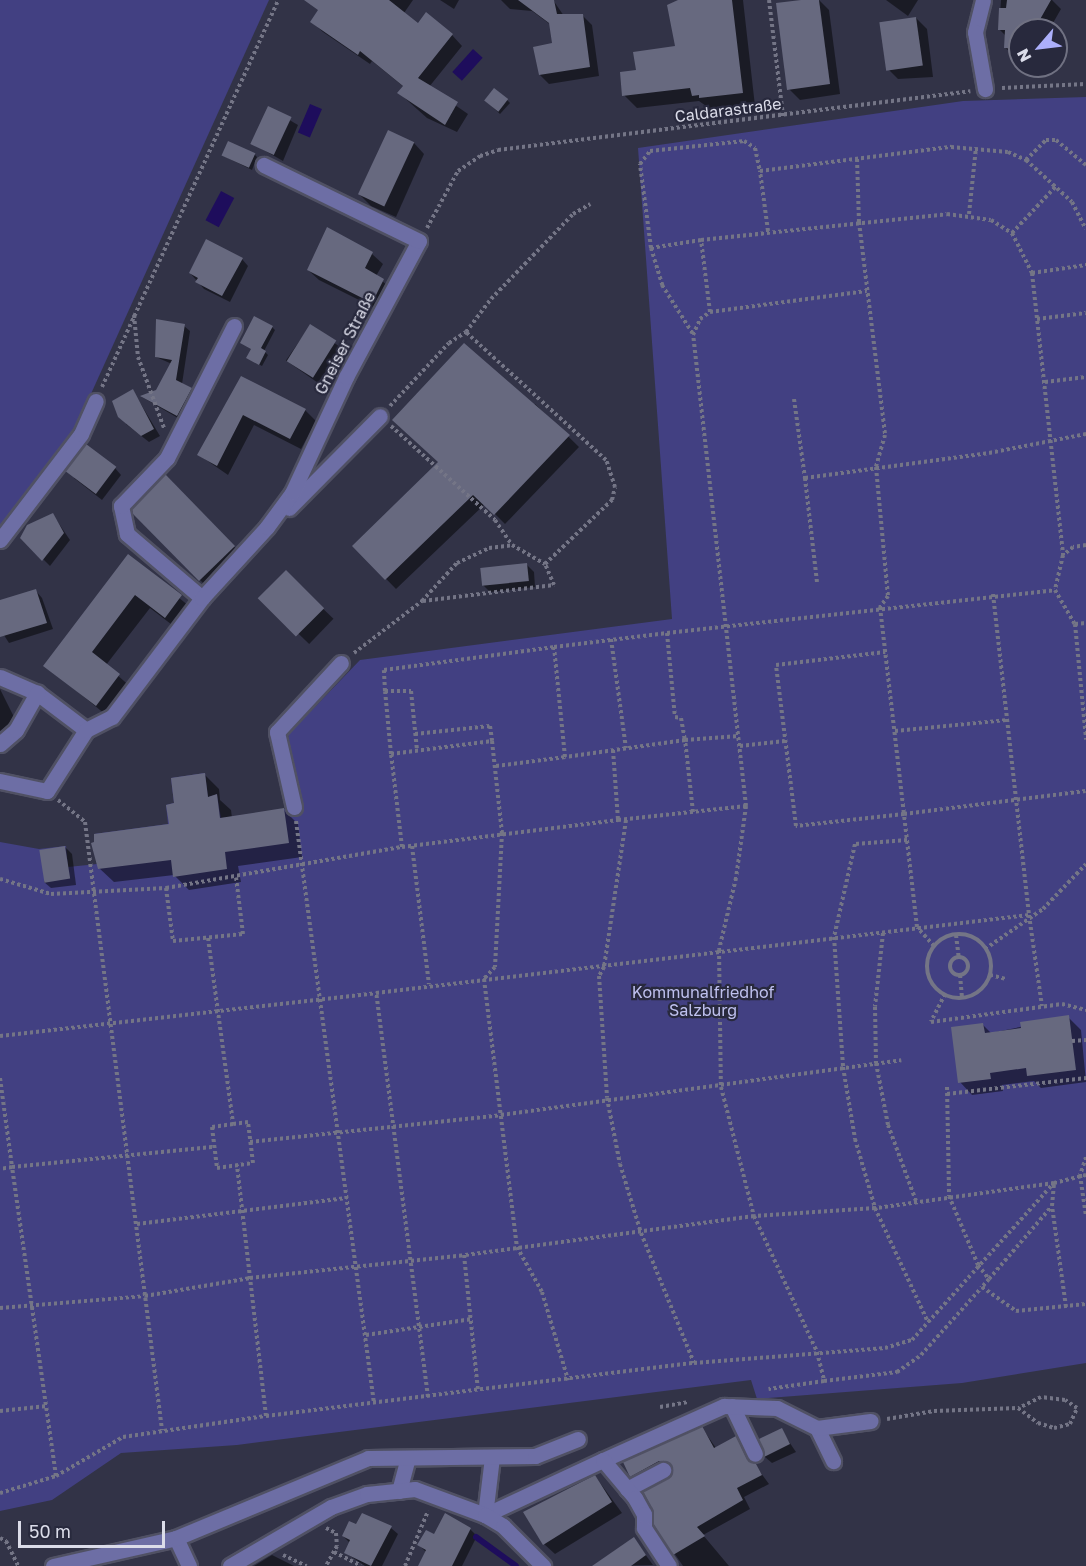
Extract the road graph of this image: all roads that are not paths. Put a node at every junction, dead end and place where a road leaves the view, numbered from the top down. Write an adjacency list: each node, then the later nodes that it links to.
1 (983, 0): 2 (street)
2 (985, 89)
3 (264, 165): 8 (street, Gneiser Straße)
4 (234, 326): 9 (street)
5 (96, 401): 7 (street)
6 (380, 416): 8 (street)
7 (0, 540)
8 (241, 557): 9 (street, Gneiser Straße)
9 (202, 598): 13 (street, Gneiser Straße)
10 (341, 663): 16 (street)
11 (0, 677): 12 (street)
12 (37, 693): 13 (street); 14 (street)
13 (86, 730): 15 (street)
14 (0, 744)
15 (0, 781)
16 (294, 807)
17 (732, 1406): 19 (street); 21 (street); 24 (street)
18 (871, 1421): 19 (street)
19 (817, 1428): 25 (street)
20 (578, 1439): 22 (street)
21 (755, 1454)
22 (492, 1457): 23 (street); 29 (street)
23 (408, 1458): 28 (street); 30 (street)
24 (603, 1460): 27 (street); 29 (street)
25 (833, 1461)
26 (663, 1470): 27 (street)
27 (627, 1489): 35 (street)
28 (399, 1491): 29 (street); 33 (street)
29 (485, 1515): 34 (street)
30 (176, 1538): 31 (street); 32 (street)
31 (53, 1566)
32 (189, 1566)
33 (230, 1566)
34 (543, 1566)
35 (669, 1566)

